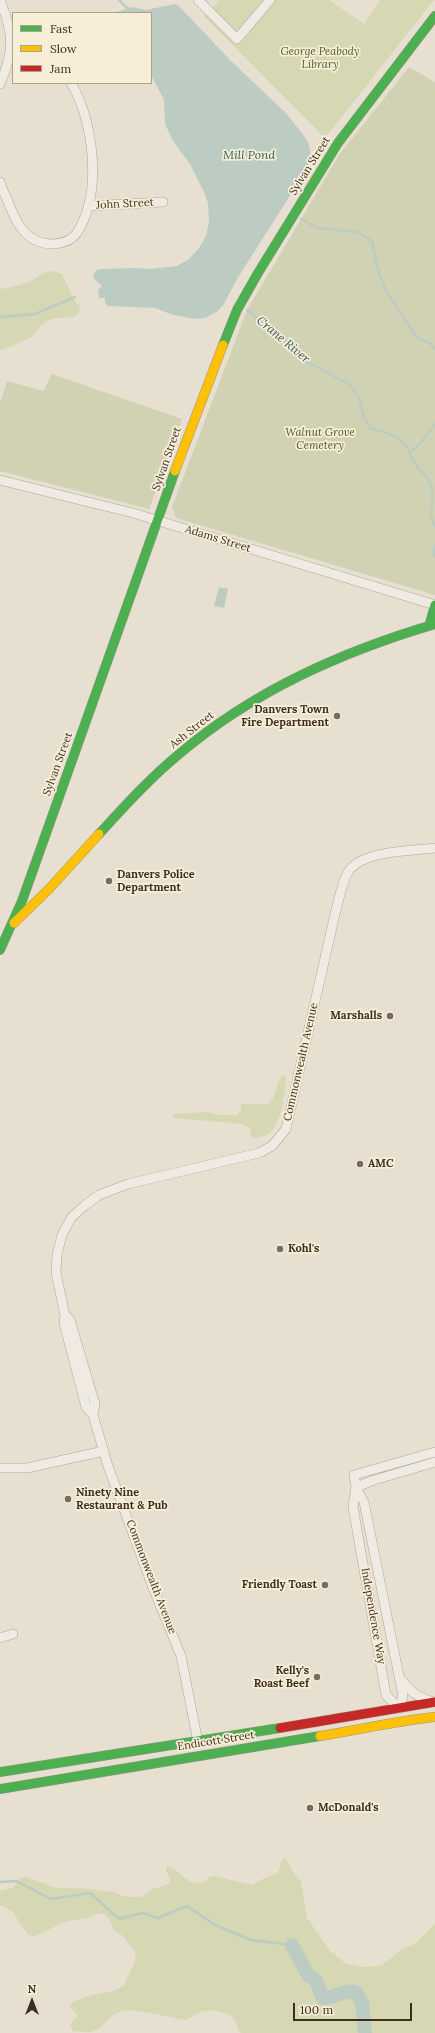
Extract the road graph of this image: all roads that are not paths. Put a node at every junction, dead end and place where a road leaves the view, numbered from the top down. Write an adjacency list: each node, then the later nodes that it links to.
1 (0, 0): 5 (street)
2 (198, 0): 3 (street)
3 (270, 0)
4 (435, 16): 12 (main road, Sylvan Street)
5 (10, 28): 6 (street)
6 (0, 84)
7 (72, 84): 10 (street)
8 (0, 183): 10 (street)
9 (163, 202): 10 (street, John Street)
10 (88, 206)
11 (0, 480): 12 (street, Adams Street)
12 (157, 521): 13 (street, Adams Street); 16 (main road, Sylvan Street)
13 (435, 605): 14 (main road)
14 (432, 625): 16 (main road, Ash Street)
15 (435, 848): 18 (street, Commonwealth Avenue)
16 (11, 926): 17 (main road, Sylvan Street)
17 (0, 950)
18 (104, 1451): 21 (street); 30 (street, Commonwealth Avenue)
19 (435, 1452): 22 (street, Independence Way)
20 (435, 1462): 22 (street)
21 (0, 1468)
22 (356, 1488): 25 (street, Independence Way); 27 (street, Independence Way)
23 (13, 1634): 24 (street)
24 (0, 1638)
25 (400, 1677): 26 (street, Independence Way); 27 (street, Independence Way)
26 (435, 1702): 27 (main road, Endicott Street)
27 (399, 1708): 29 (main road); 30 (main road, Endicott Street)
28 (435, 1717): 29 (main road, Endicott Street)
29 (400, 1721): 31 (main road, Endicott Street)
30 (198, 1742): 31 (main road); 32 (main road, Endicott Street)
31 (201, 1755): 33 (main road, Endicott Street)
32 (0, 1772)
33 (0, 1789)

